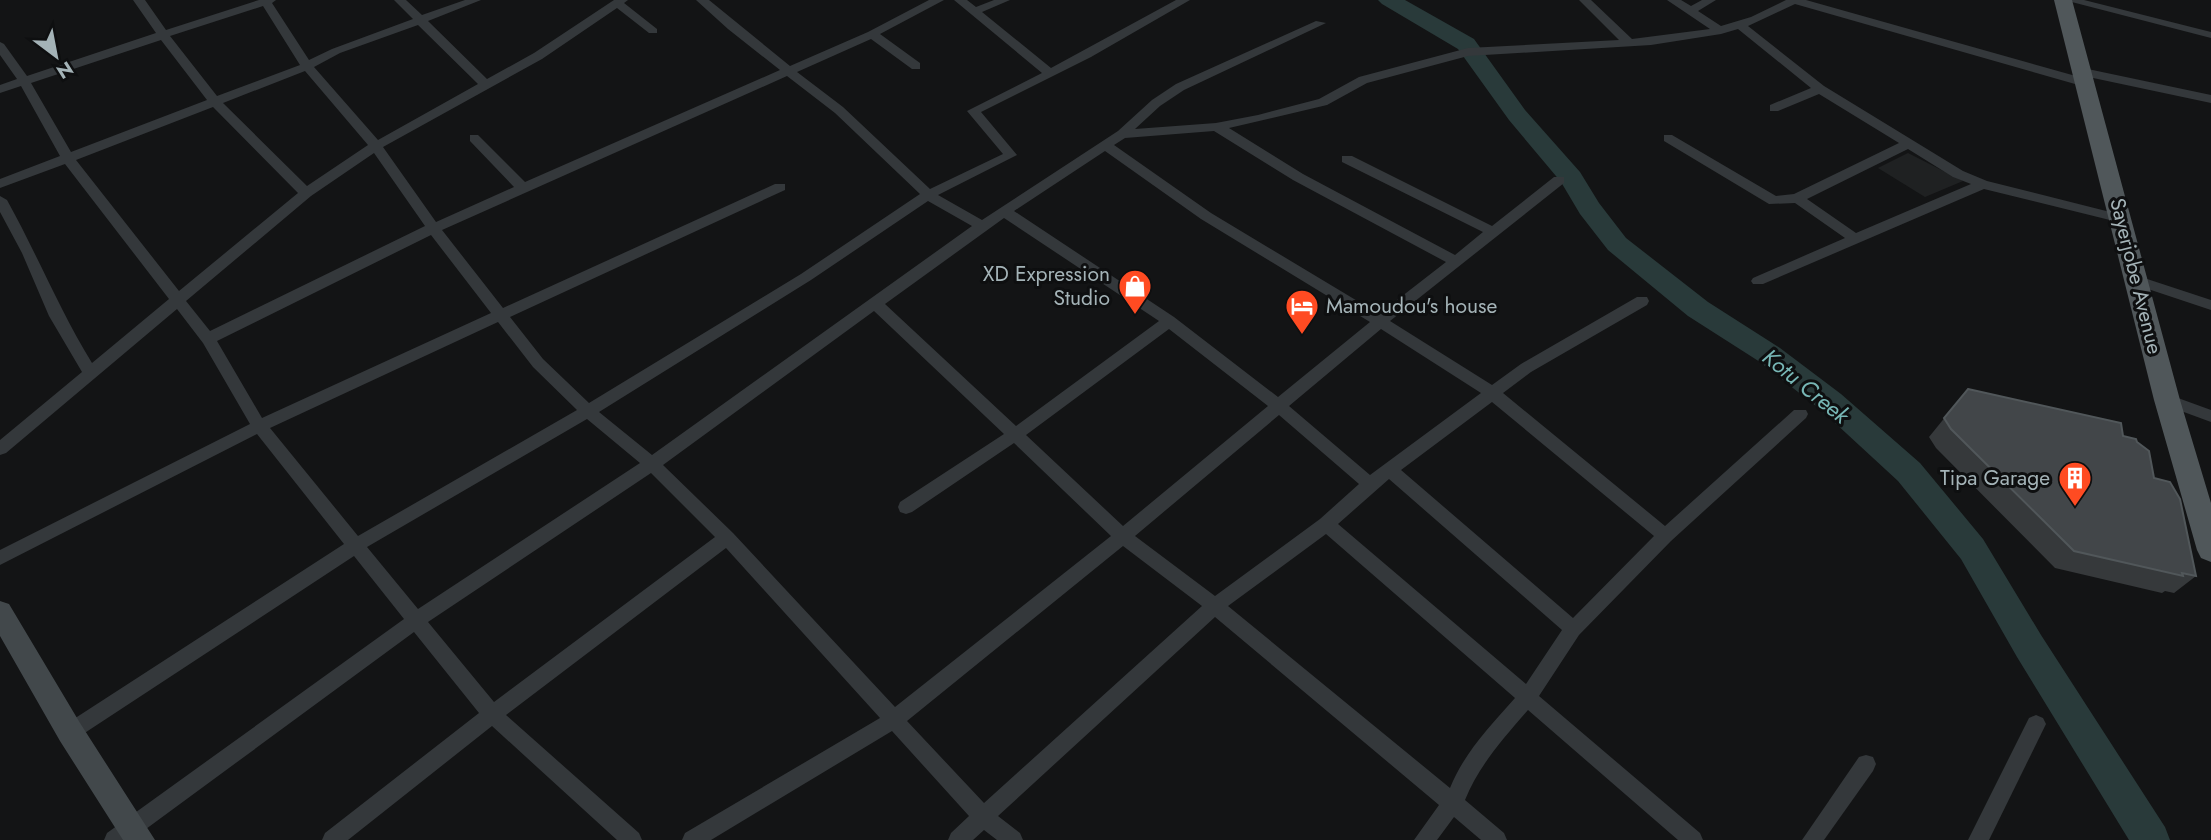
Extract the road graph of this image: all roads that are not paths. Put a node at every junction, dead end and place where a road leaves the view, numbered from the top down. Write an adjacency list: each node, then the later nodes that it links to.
1 (139, 0): 25 (street)
2 (400, 0): 19 (street)
3 (475, 0): 19 (street)
4 (702, 0): 31 (street)
5 (938, 0): 24 (street)
6 (960, 0): 18 (street)
7 (1004, 0): 18 (street)
8 (1184, 0): 32 (street)
9 (1585, 0): 27 (street)
10 (1673, 0): 17 (street)
11 (1710, 0): 17 (street)
12 (1794, 0): 21 (street); 33 (street)
13 (2063, 0): 33 (main road, Sayerjobe Avenue)
14 (2070, 0): 26 (street)
15 (267, 1): 25 (street); 29 (street)
16 (620, 1): 23 (street); 35 (street)
17 (1691, 10): 22 (street)
18 (976, 11): 32 (street)
19 (418, 21): 29 (street); 35 (street)
20 (1320, 23): 42 (street)
21 (1741, 26): 22 (street); 37 (street)
22 (1721, 30): 27 (street)
23 (653, 31)
24 (873, 34): 30 (street); 31 (street)
25 (163, 35): 34 (street); 39 (street)
26 (2211, 35)
27 (1629, 43): 41 (street)
28 (0, 46): 34 (street)
29 (307, 66): 39 (street); 47 (street)
30 (916, 66)
31 (790, 70): 53 (street); 56 (street)
32 (1051, 74): 56 (street)
33 (2084, 78): 38 (street); 60 (main road, Sayerjobe Avenue)
34 (24, 81): 36 (street); 48 (street)
35 (485, 84): 47 (street)
36 (0, 89)
37 (1820, 89): 40 (street); 45 (street)
38 (2211, 99)
39 (214, 101): 48 (street); 55 (street)
40 (1774, 108)
41 (1216, 127): 42 (street); 65 (street)
42 (1122, 134): 46 (street)
43 (474, 138): 53 (street)
44 (1668, 138): 57 (street)
45 (1908, 144): 52 (street); 57 (street)
46 (1105, 145): 59 (street); 74 (street)
47 (376, 146): 55 (street); 62 (street)
48 (67, 157): 51 (street); 68 (street)
49 (1348, 159): 63 (street)
50 (1559, 180): 63 (street)
51 (0, 184)
52 (1983, 184): 60 (street); 64 (street)
53 (522, 187): 62 (street)
54 (780, 187): 72 (street)
55 (306, 193): 68 (street)
56 (928, 195): 61 (street); 80 (street)
57 (1797, 198): 64 (street)
58 (0, 200): 76 (street)
59 (1005, 212): 61 (street); 73 (street)
60 (2122, 219): 66 (main road, Sayerjobe Avenue)
61 (982, 226): 70 (street)
62 (433, 228): 72 (street); 75 (street)
63 (1492, 231): 65 (street)
64 (1855, 239): 67 (street)
65 (1456, 261): 74 (street)
66 (2135, 280): 71 (street); 78 (main road, Sayerjobe Avenue)
67 (1758, 281)
68 (178, 300): 75 (street); 76 (street)
69 (1642, 301): 77 (street)
70 (875, 303): 84 (street); 86 (street)
71 (2211, 305)
72 (501, 316): 80 (street); 83 (street)
73 (1169, 321): 79 (street); 84 (street)
74 (1380, 321): 77 (street); 79 (street)
75 (208, 339): 83 (street)
76 (90, 373): 85 (street)
77 (1492, 393): 87 (street); 92 (street)
78 (2167, 400): 82 (street); 95 (main road, Sayerjobe Avenue)
79 (1280, 407): 88 (street); 91 (street)
80 (587, 411): 86 (street); 94 (street)
81 (1800, 414): 92 (street)
82 (2211, 416)
83 (258, 426): 94 (street); 96 (street)
84 (1016, 434): 89 (street); 91 (street)
85 (0, 449)
86 (652, 464): 93 (street); 99 (street)
87 (1390, 470): 88 (street); 100 (street)
88 (1370, 485): 90 (street)
89 (906, 507)
90 (1326, 524): 97 (street); 101 (street)
91 (1123, 536): 97 (street); 103 (street)
92 (1665, 536): 100 (street)
93 (727, 538): 102 (street); 103 (street)
94 (357, 545): 99 (street); 105 (street)
95 (2211, 550)
96 (0, 558)
97 (1215, 606): 107 (street); 108 (street)
98 (0, 612): 105 (street)
99 (415, 621): 102 (street); 109 (street)
100 (1573, 629): 101 (street)
101 (1527, 698): 107 (street); 117 (street)
102 (492, 713): 110 (street); 111 (street)
103 (892, 721): 108 (street); 112 (street)
104 (2036, 724): 119 (street)
105 (71, 732): 109 (street)
106 (1866, 764): 118 (street)
107 (1454, 802): 115 (street); 116 (street)
108 (983, 817): 113 (street); 114 (street)
109 (128, 836)
110 (332, 840)
111 (632, 840)
112 (692, 840)
113 (958, 840)
114 (1013, 840)
115 (1424, 840)
116 (1497, 840)
117 (1693, 840)
118 (1812, 840)
119 (1978, 840)

